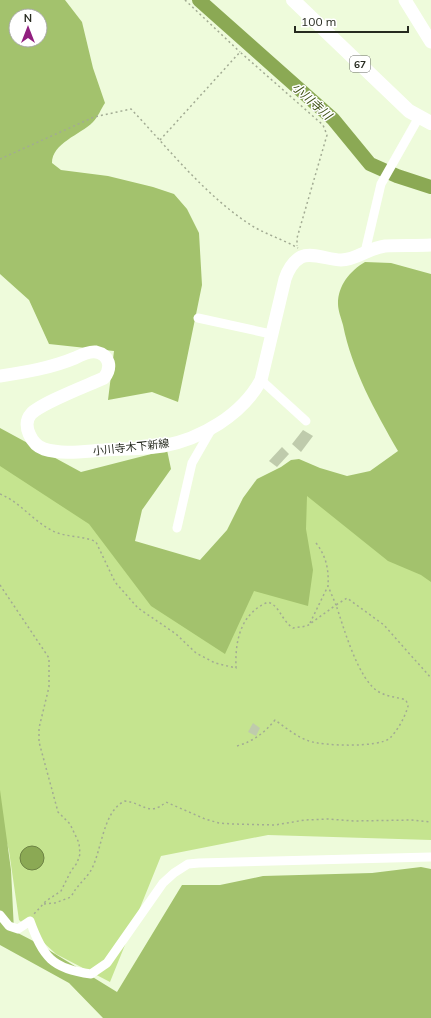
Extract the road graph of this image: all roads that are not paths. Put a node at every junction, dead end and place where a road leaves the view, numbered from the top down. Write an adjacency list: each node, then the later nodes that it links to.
1 (293, 0): 4 (main road, 67)
2 (405, 0): 3 (main road)
3 (431, 42)
4 (425, 120): 6 (street)
5 (431, 245): 6 (main road)
6 (365, 252): 8 (main road, 小川寺木下新線)
7 (198, 318): 8 (street)
8 (271, 334): 10 (main road, 小川寺木下新線)
9 (0, 376): 12 (main road, 小川寺木下新線)
10 (261, 380): 11 (street); 12 (main road, 小川寺木下新線)
11 (306, 421)
12 (213, 427): 13 (street)
13 (177, 528)
14 (431, 857): 15 (street)
15 (0, 916)

